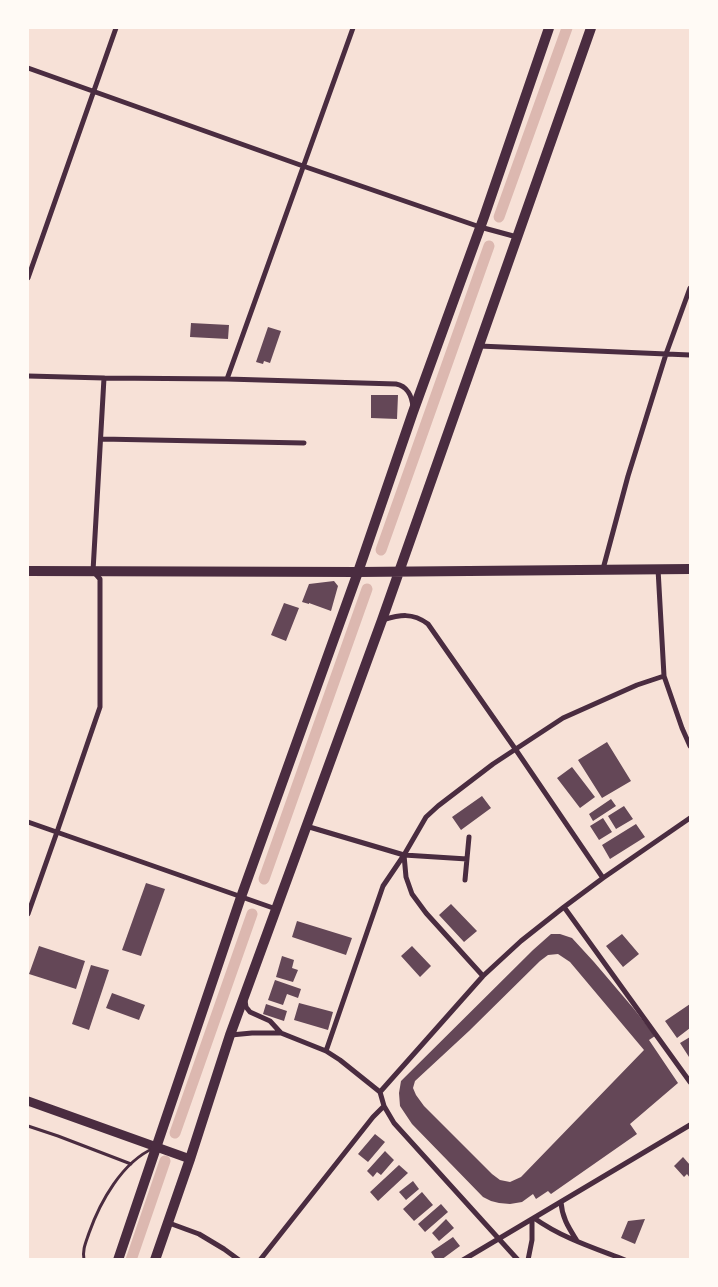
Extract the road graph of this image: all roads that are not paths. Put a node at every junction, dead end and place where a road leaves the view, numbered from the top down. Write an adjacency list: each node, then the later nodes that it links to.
1 (116, 28): 6 (street)
2 (353, 28): 7 (street)
3 (549, 28): 8 (main road)
4 (591, 28): 9 (main road)
5 (28, 68): 6 (street)
6 (94, 92): 7 (street); 10 (street)
7 (303, 166): 8 (street); 17 (street)
8 (480, 227): 9 (street); 18 (main road)
9 (516, 237): 12 (main road)
10 (28, 278)
11 (690, 288): 13 (street)
12 (478, 346): 13 (street); 25 (main road)
13 (666, 354): 14 (street); 22 (street)
14 (690, 355)
15 (28, 376): 16 (street)
16 (104, 378): 17 (street); 19 (street)
17 (227, 379): 18 (street)
18 (413, 412): 27 (main road)
19 (101, 439): 20 (street); 26 (street)
20 (304, 443)
21 (658, 568): 22 (main road); 23 (main road); 29 (street)
22 (603, 569): 25 (main road)
23 (690, 569)
24 (28, 571): 26 (main road)
25 (398, 571): 27 (main road); 28 (main road)
26 (93, 572): 27 (main road); 35 (street)
27 (358, 572): 41 (main road)
28 (382, 620): 31 (street); 34 (main road)
29 (664, 676): 30 (street); 31 (street)
30 (690, 746)
31 (516, 750): 37 (street); 39 (street)
32 (690, 818): 39 (street)
33 (28, 822): 35 (street)
34 (306, 826): 37 (street); 43 (main road)
35 (57, 832): 41 (street); 44 (street)
36 (469, 837): 38 (street)
37 (404, 855): 38 (street); 45 (street); 49 (street)
38 (466, 859): 40 (street)
39 (603, 878): 42 (street)
40 (464, 880)
41 (241, 896): 43 (street); 56 (main road)
42 (564, 906): 45 (street); 50 (street)
43 (276, 909): 46 (main road)
44 (28, 914)
45 (483, 976): 51 (street)
46 (245, 995): 47 (street); 48 (main road)
47 (281, 1033): 48 (street); 49 (street)
48 (230, 1035): 57 (main road)
49 (326, 1051): 51 (street)
50 (690, 1082)
51 (380, 1092): 53 (street)
52 (28, 1101): 56 (street)
53 (384, 1106): 62 (street); 68 (street)
54 (690, 1125): 59 (street)
55 (28, 1126): 58 (lane)
56 (157, 1147): 57 (street); 58 (lane); 65 (main road)
57 (190, 1159): 61 (main road)
58 (131, 1164): 64 (lane)
59 (561, 1202): 60 (street); 63 (street)
60 (533, 1219): 62 (street); 63 (street); 71 (street)
61 (169, 1223): 66 (main road); 67 (street)
62 (499, 1238): 69 (street); 70 (street)
63 (577, 1242): 72 (street)
64 (84, 1260)
65 (118, 1260)
66 (155, 1260)
67 (239, 1260)
68 (260, 1260)
69 (463, 1260)
70 (518, 1260)
71 (528, 1260)
72 (625, 1260)

